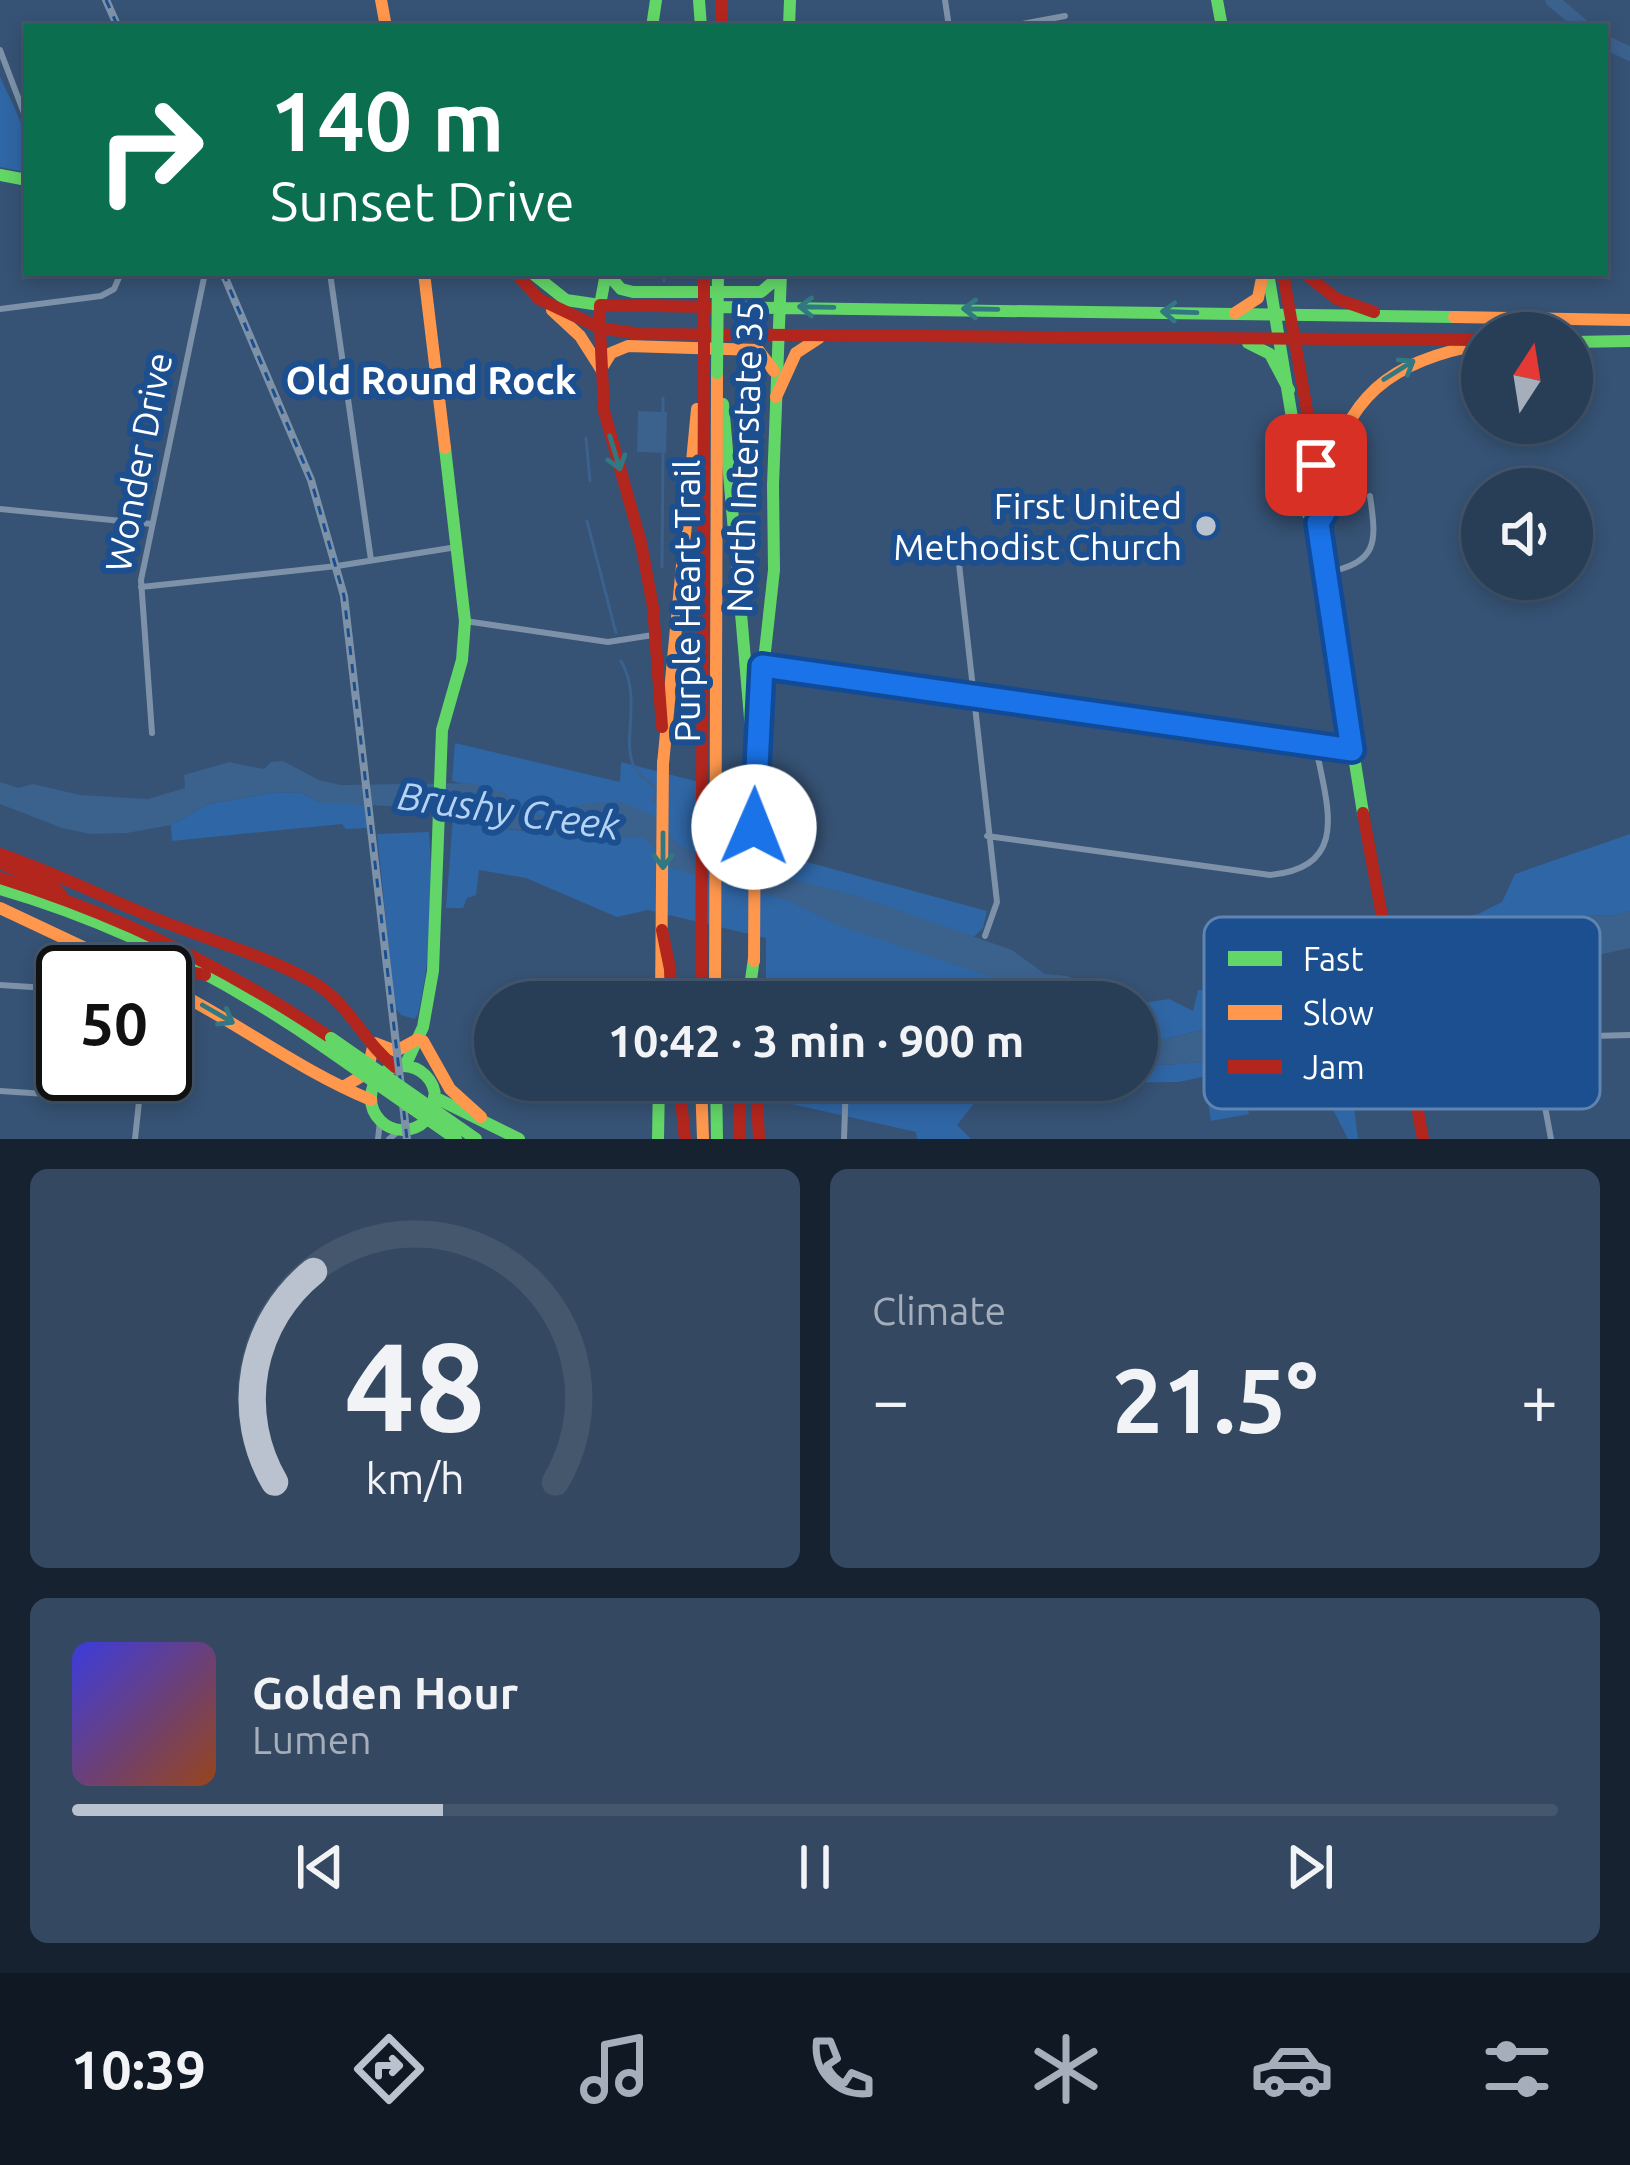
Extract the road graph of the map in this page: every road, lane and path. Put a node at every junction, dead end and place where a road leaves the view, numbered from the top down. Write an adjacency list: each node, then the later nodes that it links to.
1 (1065, 16): 2 (street)
2 (1022, 24)
3 (0, 50): 4 (street)
4 (24, 113)
5 (120, 276): 25 (street)
6 (204, 276): 53 (street, Wonder Drive)
7 (330, 276): 56 (street)
8 (424, 276): 54 (main road)
9 (519, 276): 22 (main road)
10 (534, 276): 22 (main road)
11 (606, 276): 23 (main road)
12 (610, 276): 21 (main road)
13 (704, 276): 21 (main road, Purple Heart Trail, bridge)
14 (718, 276): 45 (main road, Purple Heart Trail, bridge)
15 (779, 276): 21 (main road)
16 (781, 276): 24 (main road, North Interstate 35)
17 (1264, 276): 28 (main road)
18 (1266, 276): 29 (main road)
19 (1283, 276): 29 (main road)
20 (1308, 276): 30 (main road)
21 (704, 293): 45 (main road, Purple Heart Trail, bridge)
22 (545, 295): 23 (main road); 32 (main road); 44 (main road)
23 (600, 304): 24 (main road); 32 (main road)
24 (779, 307): 26 (main road, one-way to 24); 33 (main road, North Interstate 35)
25 (0, 309)
26 (1040, 310): 27 (main road); 35 (main road)
27 (1086, 311): 28 (main road, one-way to 27); 36 (main road)
28 (1232, 314): 29 (main road)
29 (1285, 317): 30 (main road); 37 (main road); 38 (main road)
30 (1429, 318): 31 (main road)
31 (1630, 320)
32 (600, 328): 33 (main road); 44 (main road)
33 (778, 334): 34 (main road); 46 (main road, North Interstate 35)
34 (830, 334): 35 (main road); 48 (main road)
35 (999, 336): 36 (main road)
36 (1047, 338): 39 (main road)
37 (1280, 338): 38 (main road); 39 (main road); 47 (main road)
38 (1297, 338): 41 (main road); 50 (main road)
39 (1217, 339): 47 (main road)
40 (1630, 341): 42 (main road)
41 (1461, 342)
42 (1593, 342)
43 (1461, 348): 50 (main road, one-way to 43)
44 (601, 369): 46 (main road); 60 (main road, one-way to 60)
45 (710, 373): 66 (main road); 67 (main road); 77 (main road, Purple Heart Trail)
46 (776, 374): 48 (main road, North Interstate 35)
47 (1289, 390): 52 (main road)
48 (776, 398): 61 (main road, North Interstate 35)
49 (1370, 496): 57 (street)
50 (1322, 502): 52 (main road)
51 (0, 509): 53 (street)
52 (1318, 523): 57 (main road)
53 (152, 524): 58 (street, Wonder Drive)
54 (457, 547): 56 (street); 59 (main road)
55 (958, 555): 62 (street)
56 (371, 560): 58 (street)
57 (1325, 573): 65 (main road)
58 (141, 587): 63 (street, Wonder Drive)
59 (465, 621): 60 (street); 90 (main road)
60 (657, 634): 66 (main road)
61 (762, 666): 62 (street); 67 (main road, North Interstate 35)
62 (974, 697): 64 (street); 68 (street)
63 (152, 734)
64 (1316, 747): 65 (street); 68 (street)
65 (1352, 750): 74 (main road)
66 (663, 768): 75 (main road, one-way to 75)
67 (754, 781): 85 (main road, North Interstate 35)
68 (987, 836): 76 (street)
69 (0, 858): 72 (main road); 93 (main road)
70 (0, 878): 72 (main road)
71 (0, 890): 80 (main road)
72 (62, 896): 92 (main road)
73 (0, 908): 78 (main road)
74 (1382, 917)
75 (662, 930): 81 (main road); 82 (main road)
76 (985, 936)
77 (708, 943): 83 (main road, Purple Heart Trail); 84 (main road, Purple Heart Trail)
78 (81, 945)
79 (192, 971): 80 (main road)
80 (212, 975): 92 (main road)
81 (661, 981)
82 (670, 981)
83 (703, 981)
84 (713, 981)
85 (752, 981)
86 (0, 985): 87 (street)
87 (36, 987)
88 (192, 1000): 96 (main road, one-way to 96)
89 (1630, 1035): 91 (street)
90 (421, 1036): 93 (main road); 94 (main road); 95 (main road); 111 (main road)
91 (1600, 1036)
92 (328, 1042): 116 (main road, bridge); 117 (main road, bridge)
93 (373, 1042): 94 (main road); 96 (main road)
94 (400, 1066): 95 (main road); 100 (main road)
95 (423, 1074): 99 (main road)
96 (342, 1087): 100 (main road)
97 (0, 1091): 98 (street)
98 (36, 1093)
99 (434, 1096): 111 (main road); 113 (main road)
100 (371, 1100): 112 (main road)
101 (139, 1101): 114 (street)
102 (659, 1101): 119 (main road)
103 (681, 1101): 120 (main road)
104 (702, 1101): 121 (main road)
105 (716, 1101): 122 (main road)
106 (740, 1101): 123 (main road)
107 (757, 1101): 124 (main road)
108 (845, 1101): 125 (street)
109 (1417, 1109): 126 (main road)
110 (1545, 1109): 127 (street)
111 (481, 1117): 118 (main road)
112 (380, 1121): 113 (main road); 115 (street)
113 (394, 1135)
114 (135, 1139)
115 (378, 1139)
116 (455, 1139)
117 (476, 1139)
118 (519, 1139)
119 (658, 1139)
120 (685, 1139)
121 (703, 1139)
122 (717, 1139)
123 (739, 1139)
124 (759, 1139)
125 (844, 1139)
126 (1423, 1139)
127 (1551, 1139)

